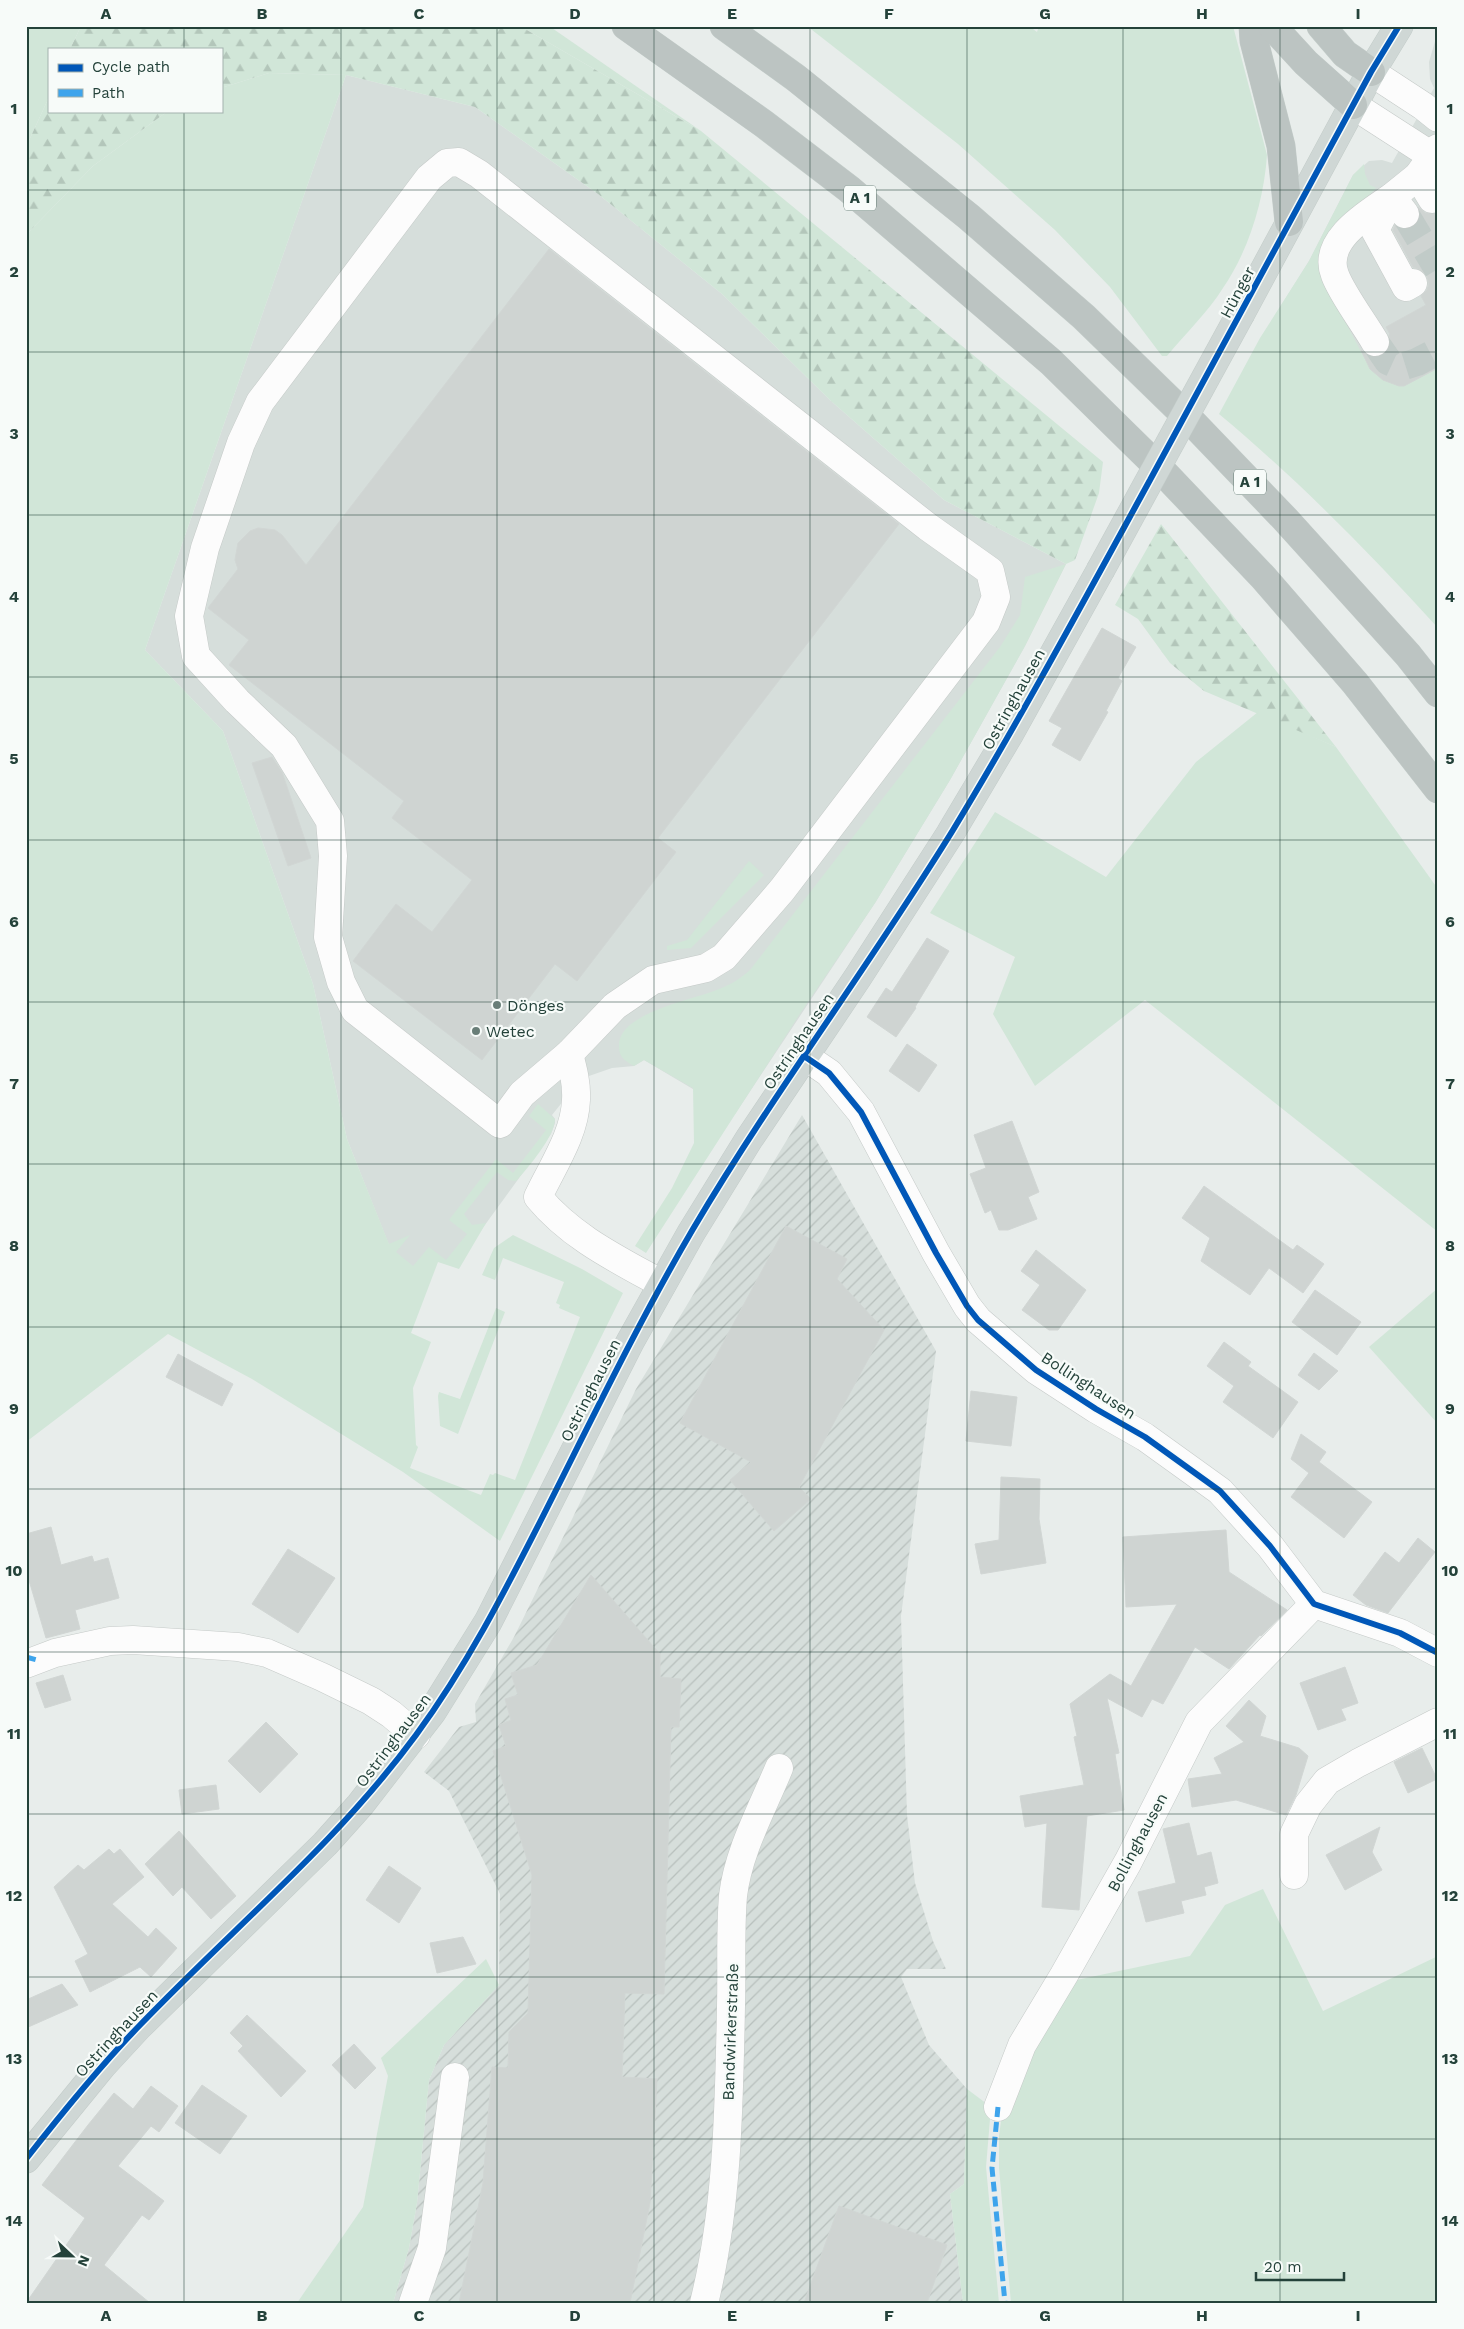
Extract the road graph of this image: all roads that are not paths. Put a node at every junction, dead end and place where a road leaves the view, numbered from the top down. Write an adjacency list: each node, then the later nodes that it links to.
1 (626, 26): 17 (highway, A 1)
2 (724, 26): 16 (highway, A 1)
3 (1253, 26): 12 (highway)
4 (1272, 26): 8 (highway)
5 (1321, 26): 7 (highway)
6 (1399, 26): 7 (main road, Hünger)
7 (1370, 72): 8 (main road, Hünger); 9 (street)
8 (1353, 105): 10 (street); 12 (main road, Hünger)
9 (1438, 118)
10 (1431, 168): 11 (street)
11 (1399, 205): 13 (street); 14 (street)
12 (1289, 222): 15 (main road, Hünger, bridge)
13 (1413, 283)
14 (1376, 342)
15 (1100, 571): 19 (main road, Ostringhausen)
16 (1438, 693)
17 (1438, 789)
18 (569, 1054): 18 (street); 20 (street)
19 (804, 1056): 20 (main road, Ostringhausen); 21 (street, Bollinghausen)
20 (662, 1284): 25 (main road, Ostringhausen)
21 (1314, 1604): 22 (street); 29 (street, Bollinghausen)
22 (1438, 1653)
23 (26, 1664): 25 (street)
24 (1438, 1722): 27 (street)
25 (416, 1735): 30 (main road, Ostringhausen)
26 (779, 1768): 32 (street, Bandwirkerstraße)
27 (1294, 1875)
28 (455, 2077): 31 (street)
29 (998, 2107)
30 (26, 2159)
31 (413, 2303)
32 (704, 2303)

